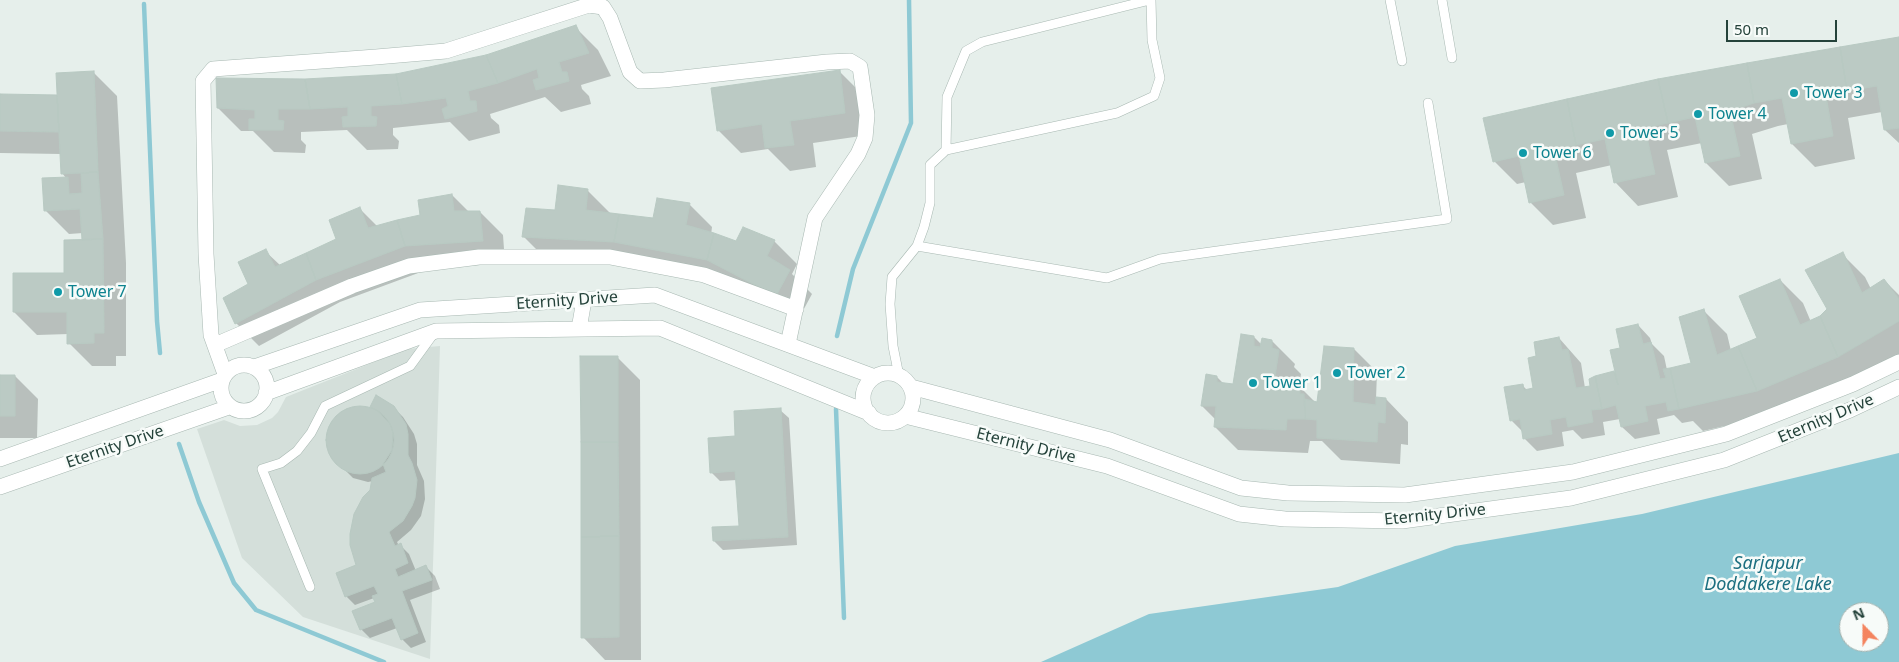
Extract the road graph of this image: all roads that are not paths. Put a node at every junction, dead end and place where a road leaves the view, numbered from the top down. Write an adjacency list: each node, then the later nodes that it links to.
1 (1151, 0): 7 (lane); 7 (lane)
2 (1390, 0): 5 (lane)
3 (1442, 0): 4 (lane)
4 (1452, 58)
5 (1402, 61)
6 (1428, 103): 8 (lane)
7 (946, 150): 8 (lane)
8 (917, 246): 17 (lane)
9 (584, 300): 11 (street); 13 (street, Eternity Drive); 16 (street, Eternity Drive)
10 (796, 309): 13 (street); 14 (street); 14 (street)
11 (579, 329): 12 (street, Eternity Drive); 24 (street, Eternity Drive)
12 (436, 331): 22 (street, Eternity Drive); 28 (lane)
13 (788, 344): 19 (street, Eternity Drive)
14 (215, 345): 18 (street)
15 (1899, 362): 20 (street, Eternity Drive)
16 (254, 367): 18 (street, Eternity Drive); 22 (street)
17 (900, 376): 19 (street, Eternity Drive); 20 (street)
18 (224, 377): 23 (street); 26 (street, Eternity Drive)
19 (875, 377): 24 (street)
20 (911, 387): 25 (street)
21 (1899, 387): 25 (street, Eternity Drive)
22 (266, 393): 23 (street, Eternity Drive)
23 (229, 407): 27 (street, Eternity Drive)
24 (868, 413): 25 (street, Eternity Drive)
25 (905, 416)
26 (0, 459)
27 (0, 487)
28 (310, 587)

